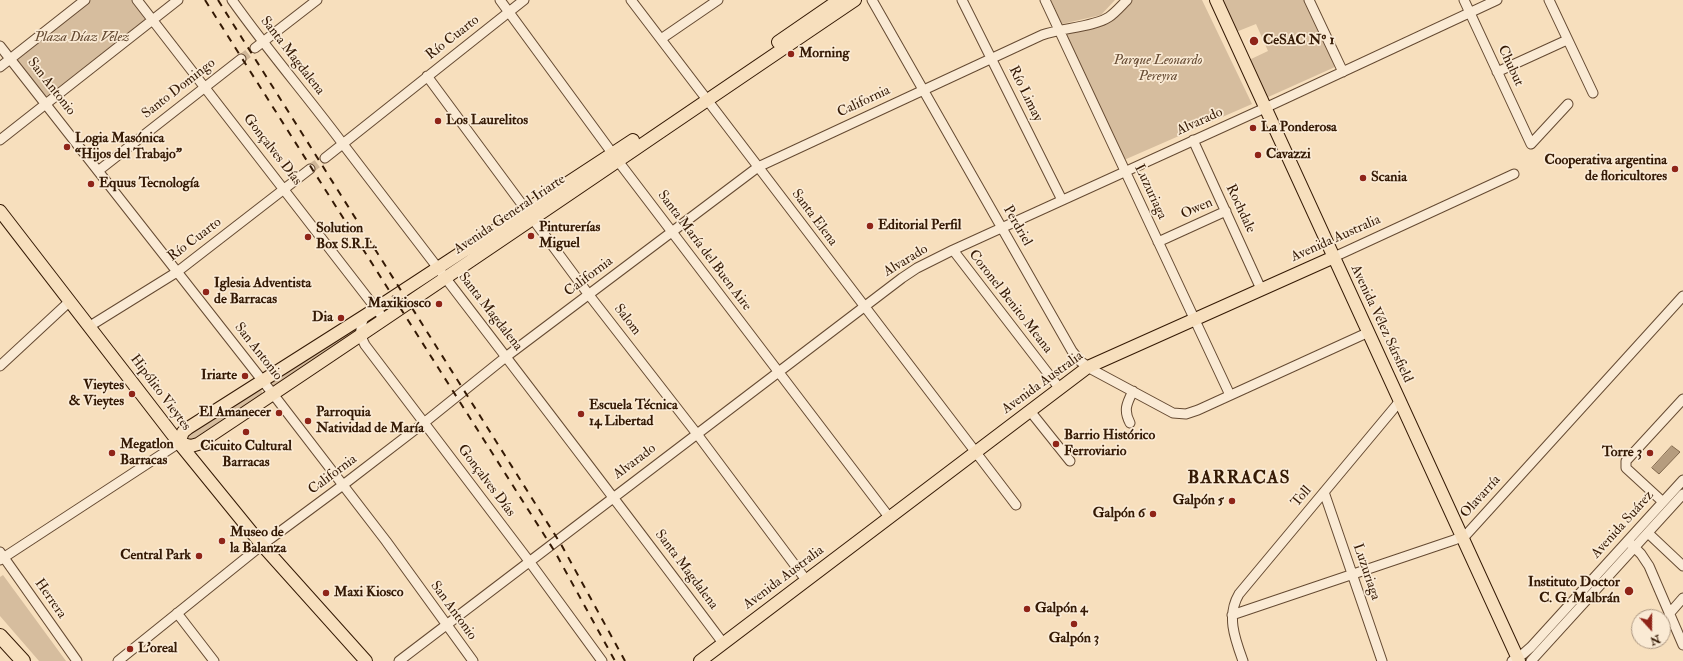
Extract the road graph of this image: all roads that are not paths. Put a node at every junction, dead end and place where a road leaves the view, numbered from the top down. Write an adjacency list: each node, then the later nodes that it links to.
1 (85, 0): 30 (street)
2 (136, 0): 23 (street, Gonçalves Días)
3 (178, 0): 23 (street)
4 (232, 0): 27 (street, Santa Magdalena)
5 (500, 0): 21 (street, Santa María del Buen Aire)
6 (524, 0): 21 (street, Río Cuarto)
7 (631, 0): 25 (street, Santa Elena)
8 (718, 0): 25 (street)
9 (839, 0): 40 (main road, Avenida General Iriarte)
10 (855, 0): 40 (main road, Avenida General Iriarte)
11 (872, 0): 38 (street, Perdriel)
12 (962, 0): 31 (street, Río Limay)
13 (1045, 0): 24 (street, Luzuriaga)
14 (1126, 0): 24 (street, California)
15 (1216, 0): 43 (main road, Avenida Vélez Sársfield)
16 (1464, 0): 22 (street, Chubut)
17 (1497, 0): 22 (street, Alvarado)
18 (1549, 0): 26 (street)
19 (312, 1): 27 (street)
20 (1312, 1): 34 (street)
21 (509, 11): 36 (street, Río Cuarto); 48 (street, Santa María del Buen Aire)
22 (1470, 12): 34 (street, Alvarado); 35 (street, Chubut)
23 (152, 20): 37 (street, Gonçalves Días); 41 (street)
24 (1059, 30): 31 (street, California); 52 (street, Luzuriaga)
25 (661, 39): 40 (street, Santa Elena)
26 (1567, 40): 35 (street); 39 (street)
27 (263, 42): 29 (street); 46 (street, Santa Magdalena)
28 (0, 46): 30 (street, San Antonio)
29 (255, 48)
30 (10, 58): 33 (street); 41 (street, San Antonio)
31 (992, 58): 38 (street, California); 55 (street, Río Limay)
32 (241, 59): 37 (street, Santo Domingo)
33 (0, 67)
34 (1343, 72): 43 (street, Alvarado)
35 (1497, 72): 42 (street, Chubut)
36 (426, 76): 46 (street, Río Cuarto); 58 (street, Salom)
37 (205, 86): 51 (street, Santo Domingo); 54 (street, Gonçalves Días)
38 (923, 91): 49 (street, California); 59 (street, Perdriel)
39 (1593, 93)
40 (705, 97): 48 (main road, Avenida General Iriarte); 49 (street, Santa Elena)
41 (46, 103): 44 (street); 51 (street, San Antonio)
42 (1568, 104)
43 (1265, 108): 45 (street, Alvarado); 63 (main road, Avenida Vélez Sársfield)
44 (0, 140)
45 (1193, 140): 52 (street, Alvarado); 57 (street, Rochdale)
46 (344, 144): 47 (street, Río Cuarto); 64 (street, Santa Magdalena)
47 (325, 158)
48 (615, 158): 58 (main road, Avenida General Iriarte); 60 (street, Santa María del Buen Aire)
49 (758, 167): 60 (street, California); 71 (street, Santa Elena)
50 (310, 169): 54 (street, Río Cuarto)
51 (98, 171): 65 (street, San Antonio)
52 (1126, 171): 55 (street, Alvarado); 61 (street, Luzuriaga)
53 (1514, 174): 63 (street, Avenida Australia)
54 (284, 189): 65 (street, Río Cuarto); 72 (street, Gonçalves Días)
55 (1062, 200): 59 (street, Alvarado)
56 (0, 211): 70 (main road, Hipólito Vieytes)
57 (1226, 211): 61 (street, Owen); 67 (street, Rochdale)
58 (530, 214): 64 (main road, Avenida General Iriarte); 66 (main road, Avenida General Iriarte); 68 (street, Salom)
59 (1002, 228): 62 (street, Alvarado); 81 (street, Perdriel)
60 (672, 230): 68 (street, California); 82 (street, Santa María del Buen Aire)
61 (1158, 242): 75 (street, Luzuriaga)
62 (953, 250): 71 (street, Alvarado); 84 (street, Coronel Benito Meana)
63 (1334, 257): 67 (main road, Avenida Australia); 77 (main road, Avenida Vélez Sársfield)
64 (437, 267): 66 (street, Santa Magdalena); 72 (main road, Avenida General Iriarte)
65 (177, 272): 76 (street, Río Cuarto); 83 (street, San Antonio)
66 (445, 277): 74 (main road, Avenida General Iriarte); 79 (street, Santa Magdalena)
67 (1262, 289): 75 (main road, Avenida Australia)
68 (589, 295): 79 (street, California); 93 (street, Salom)
69 (1683, 296): 106 (street, Olavarría)
70 (70, 301): 76 (main road, Hipólito Vieytes); 80 (street)
71 (864, 306): 82 (street, Alvarado); 95 (street, Santa Elena)
72 (376, 308): 73 (main road, Avenida General Iriarte); 74 (street, Gonçalves Días)
73 (366, 315): 78 (street); 83 (main road, Avenida General Iriarte)
74 (384, 319): 78 (main road, Avenida General Iriarte)
75 (1194, 320): 81 (main road, Avenida Australia); 87 (street, Luzuriaga)
76 (90, 326): 94 (main road, Hipólito Vieytes)
77 (1369, 332): 87 (street); 89 (main road, Avenida Vélez Sársfield)
78 (361, 336): 86 (main road, Avenida General Iriarte); 91 (street, Gonçalves Días)
79 (507, 356): 91 (street, California); 101 (street, Santa Magdalena)
80 (0, 366)
81 (1088, 367): 84 (main road, Avenida Australia); 85 (street, Perdriel)
82 (778, 371): 93 (street, Alvarado); 104 (street, Santa María del Buen Aire)
83 (262, 380): 86 (street, San Antonio); 94 (main road, Avenida General Iriarte)
84 (1060, 389): 90 (main road, Avenida Australia)
85 (1133, 391): 87 (street, Perdriel); 92 (street)
86 (273, 394): 94 (main road, Avenida General Iriarte); 98 (street, San Antonio)
87 (1230, 395)
88 (1683, 399): 102 (street)
89 (1400, 401): 99 (street, Toll); 106 (main road, Avenida Vélez Sársfield)
90 (1030, 411): 95 (main road, Avenida Australia); 96 (street)
91 (425, 422): 98 (street, California); 111 (street, Gonçalves Días)
92 (1130, 423)
93 (697, 434): 101 (street, Alvarado); 114 (street, Salom)
94 (179, 443): 108 (main road, Hipólito Vieytes); 110 (street, Avenida General Iriarte)
95 (975, 452): 103 (street, Santa Elena); 104 (main road, Avenida Australia)
96 (1070, 461)
97 (1683, 480): 102 (street, Avenida Suárez)
98 (343, 485): 108 (street, California); 121 (street, San Antonio)
99 (1324, 492): 113 (street, Luzuriaga); 119 (street, Toll)
100 (1683, 494): 105 (street, Avenida Suárez)
101 (614, 496): 111 (street, Alvarado); 123 (street, Santa Magdalena)
102 (1663, 502): 107 (street, Avenida Suárez)
103 (1016, 505)
104 (889, 517): 114 (main road, Avenida Australia)
105 (1648, 533): 109 (street, Avenida Suárez); 112 (street)
106 (1462, 537): 113 (street, Olavarría); 125 (main road, Avenida Vélez Sársfield)
107 (1627, 541): 109 (street); 125 (street, Avenida Suárez)
108 (262, 545): 118 (street, California); 130 (main road, Hipólito Vieytes)
109 (1635, 547): 116 (street); 137 (street, Avenida Suárez)
110 (1, 557): 127 (street, Herrera)
111 (529, 561): 121 (street, Alvarado); 133 (street, Gonçalves Días)
112 (1683, 566)
113 (1353, 574): 119 (street, Olavarría); 136 (street, Luzuriaga)
114 (806, 580): 123 (main road, Avenida Australia)
115 (1683, 598): 117 (street)
116 (1667, 609)
117 (1671, 612)
118 (177, 613): 128 (street, California); 129 (street)
119 (1232, 615): 135 (street)
120 (1671, 618): 124 (street)
121 (446, 625): 131 (street, Alvarado); 132 (street, San Antonio)
122 (0, 636): 126 (highway)
123 (723, 643): 134 (main road, Avenida Australia)
124 (1683, 645)
125 (1516, 660)
126 (23, 661)
127 (77, 661)
128 (118, 661)
129 (214, 661)
130 (366, 661)
131 (399, 661)
132 (473, 661)
133 (602, 661)
134 (700, 661)
135 (1243, 661)
136 (1382, 661)
137 (1531, 661)

